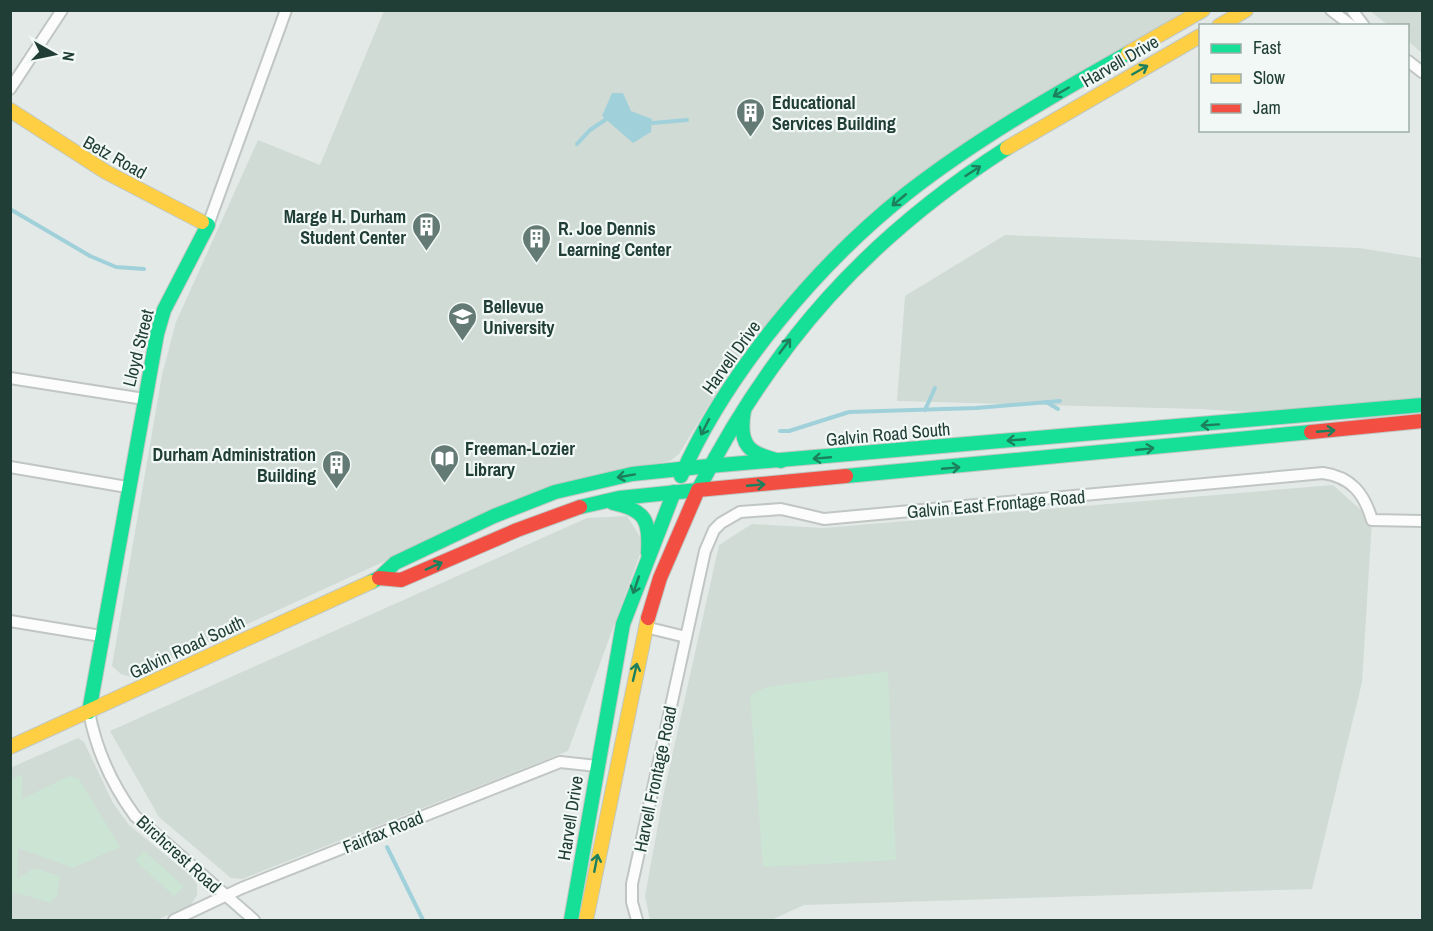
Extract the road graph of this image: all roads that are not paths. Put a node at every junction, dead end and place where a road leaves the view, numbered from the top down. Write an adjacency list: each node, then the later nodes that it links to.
1 (62, 10): 13 (street)
2 (286, 10): 15 (street, Lloyd Street)
3 (1203, 10): 24 (main road, Harvell Drive, one-way to 24)
4 (1246, 10): 7 (main road)
5 (1331, 10): 8 (street)
6 (1352, 10): 9 (street)
7 (1222, 24)
8 (1349, 24)
9 (1362, 24)
10 (1199, 37): 18 (main road, Harvell Drive, one-way to 10)
11 (1409, 62): 12 (street)
12 (1422, 72)
13 (10, 89)
14 (10, 110): 15 (main road, Betz Road)
15 (208, 225): 17 (main road, Lloyd Street)
16 (10, 378): 17 (street)
17 (144, 399): 25 (main road, Lloyd Street)
18 (746, 399): 21 (main road); 22 (main road, Harvell Drive)
19 (1422, 405): 21 (main road, Galvin Road South, one-way to 21)
20 (1422, 421): 26 (main road, Galvin Road South, one-way to 20)
21 (781, 461): 22 (main road, Galvin Road South)
22 (710, 466): 24 (main road, Galvin Road South); 26 (main road, Harvell Drive)
23 (10, 467): 25 (street)
24 (684, 468): 27 (main road, Harvell Drive); 31 (main road, Galvin Road South, one-way to 31)
25 (127, 488): 34 (main road, Lloyd Street)
26 (698, 490): 27 (main road, Galvin Road South); 33 (main road, Harvell Drive)
27 (674, 492): 28 (main road, Galvin Road South); 30 (main road, Harvell Drive)
28 (603, 501): 30 (main road); 31 (main road, Galvin Road South, one-way to 28)
29 (1422, 521): 35 (street, Galvin East Frontage Road)
30 (648, 553): 38 (main road, Harvell Drive, one-way to 38)
31 (379, 578): 36 (main road, Galvin Road South)
32 (10, 621): 34 (street)
33 (645, 627): 35 (street); 43 (main road, Harvell Drive, one-way to 33)
34 (101, 636): 36 (main road, Lloyd Street)
35 (686, 637): 44 (street, Harvell Frontage Road)
36 (89, 712): 37 (main road, Galvin Road South); 39 (street, Birchcrest Road)
37 (10, 747)
38 (597, 766): 39 (street, Fairfax Road); 42 (main road, Harvell Drive)
39 (224, 896): 40 (street, Fairfax Road); 41 (street, Birchcrest Road)
40 (174, 921)
41 (254, 921)
42 (571, 921)
43 (586, 921)
44 (637, 921)

